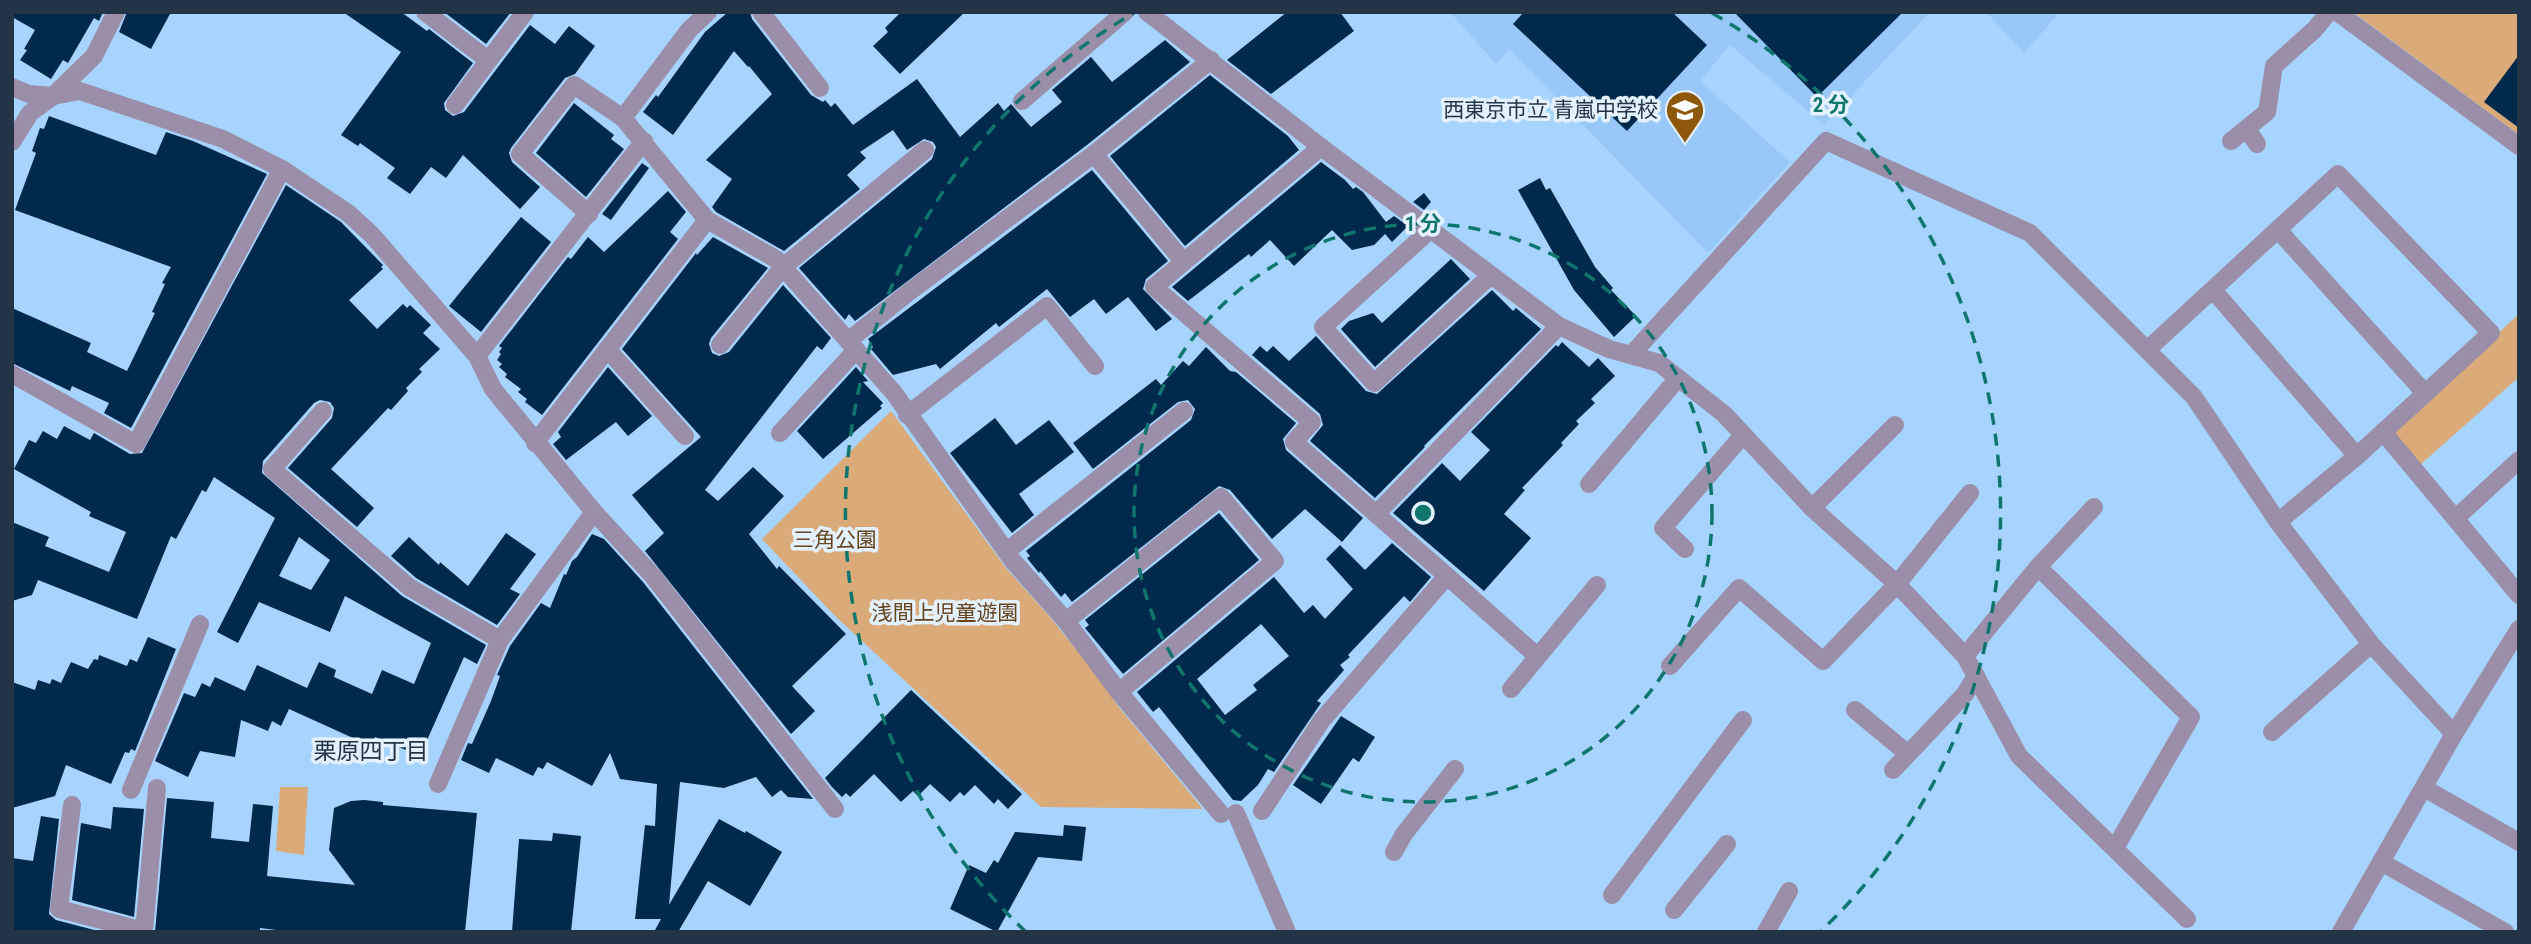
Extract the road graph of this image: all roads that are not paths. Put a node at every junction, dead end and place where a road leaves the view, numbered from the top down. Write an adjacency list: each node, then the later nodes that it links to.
1 (116, 12): 14 (street)
2 (425, 12): 10 (street)
3 (525, 12): 10 (street)
4 (708, 12): 17 (street)
5 (761, 12): 13 (street)
6 (1125, 12): 15 (street)
7 (1147, 12): 11 (street)
8 (2329, 12): 19 (street)
9 (2337, 12): 21 (street)
10 (488, 60): 16 (street)
11 (1211, 60): 22 (street); 24 (street)
12 (12, 87): 14 (street)
13 (820, 88)
14 (53, 96): 20 (street); 25 (street)
15 (1022, 102)
16 (455, 105)
17 (624, 118): 18 (street); 26 (street)
18 (644, 141): 26 (street); 27 (street)
19 (2231, 141)
20 (12, 142)
21 (2519, 146)
22 (1321, 147): 28 (street); 30 (street)
23 (925, 150): 31 (street)
24 (1094, 154): 30 (street); 36 (street)
25 (282, 169): 40 (street); 42 (street)
26 (589, 214): 40 (street)
27 (707, 220): 31 (street); 37 (street)
28 (1430, 230): 32 (street); 32 (street)
29 (2278, 231): 33 (street); 44 (street); 44 (street)
30 (1183, 261): 61 (street)
31 (783, 267): 35 (street); 36 (street)
32 (1490, 276): 34 (street)
33 (2213, 290): 38 (street); 54 (street)
34 (1559, 326): 39 (street); 61 (street)
35 (720, 345)
36 (852, 345): 47 (street); 50 (street)
37 (607, 349): 52 (street); 53 (street)
38 (2147, 350): 39 (street); 63 (street)
39 (1631, 355): 43 (street)
40 (477, 356): 53 (street)
41 (1095, 366): 47 (street)
42 (12, 374)
43 (1678, 378): 51 (street); 56 (street)
44 (2425, 393): 49 (street)
45 (323, 411): 74 (street)
46 (1184, 411): 65 (street)
47 (907, 415): 65 (street)
48 (1895, 425): 59 (street)
49 (2383, 432): 54 (street); 62 (street)
50 (780, 433)
51 (1743, 435): 59 (street); 64 (street)
52 (685, 436)
53 (536, 443): 60 (street)
54 (2357, 456): 63 (street)
55 (2519, 460): 62 (street)
56 (1589, 484)
57 (1970, 493): 68 (street)
58 (2094, 507): 66 (street)
59 (1812, 508): 68 (street)
60 (594, 512): 74 (street); 94 (street)
61 (1376, 514): 67 (street)
62 (2456, 518): 70 (street)
63 (2278, 522): 75 (street)
64 (1685, 549)
65 (1007, 551): 71 (street)
66 (2038, 567): 77 (street); 98 (street)
67 (1447, 576): 76 (street); 95 (street)
68 (1898, 584): 77 (street); 78 (street)
69 (1598, 585): 76 (street)
70 (2519, 595)
71 (1066, 621): 81 (street); 81 (street)
72 (200, 624): 92 (street)
73 (2519, 629): 85 (street)
74 (500, 640): 89 (street)
75 (2371, 644): 84 (street); 85 (street)
76 (1537, 656): 80 (street)
77 (1965, 656): 79 (street)
78 (1670, 666)
79 (1976, 676): 86 (street); 98 (street)
80 (1511, 689)
81 (1119, 692): 105 (street)
82 (1855, 710): 86 (street)
83 (1744, 720): 102 (street)
84 (2272, 732)
85 (2455, 734): 91 (street)
86 (1907, 753): 88 (street)
87 (1455, 769): 99 (street)
88 (1893, 770)
89 (438, 784)
90 (157, 788): 93 (street)
91 (2424, 788): 96 (street); 100 (street)
92 (131, 790)
93 (72, 805)
94 (835, 809)
95 (1262, 811)
96 (2519, 842)
97 (1727, 844): 103 (street)
98 (2115, 848): 104 (street)
99 (1394, 852)
100 (2381, 862): 107 (street); 108 (street)
101 (1789, 891): 106 (street)
102 (1612, 895)
103 (1674, 910)
104 (2188, 919)
105 (1287, 932)
106 (1766, 932)
107 (2341, 932)
108 (2505, 932)

